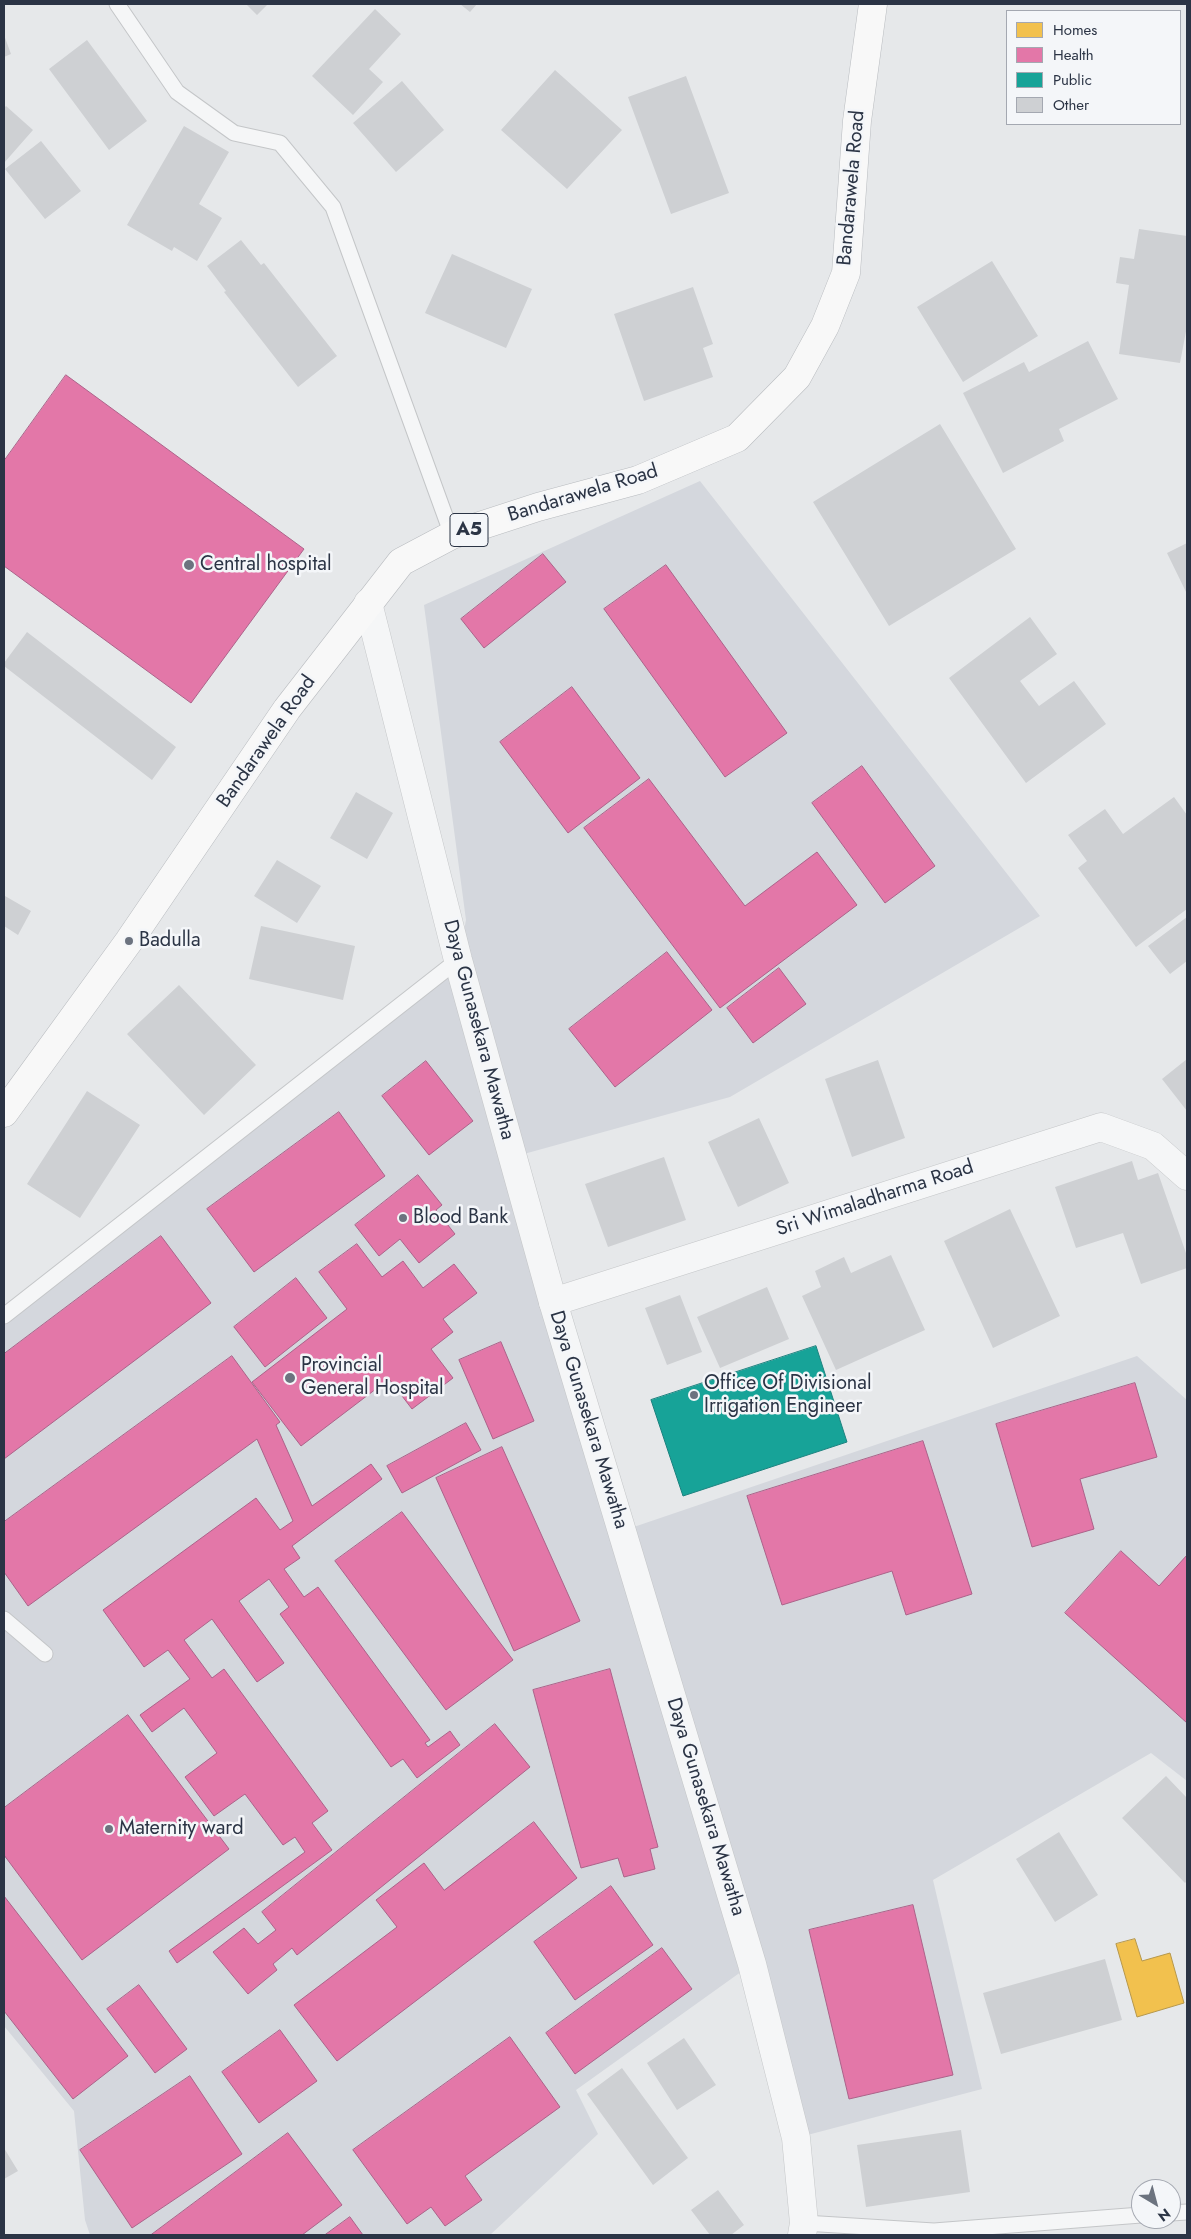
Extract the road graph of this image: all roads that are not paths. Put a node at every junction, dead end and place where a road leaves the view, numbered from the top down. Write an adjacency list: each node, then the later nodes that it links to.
1 (117, 4): 3 (lane)
2 (873, 4): 3 (highway, Bandarawela Road / A5)
3 (452, 535): 4 (highway, Bandarawela Road / A5)
4 (368, 603): 5 (street, Daya Gunasekara Mawatha); 6 (highway, Bandarawela Road / A5)
5 (458, 960): 8 (street, Daya Gunasekara Mawatha); 9 (lane)
6 (4, 1113)
7 (1187, 1176): 8 (street, Sri Wimaladharma Road)
8 (553, 1302): 13 (street, Daya Gunasekara Mawatha)
9 (4, 1316)
10 (4, 1619): 11 (lane)
11 (45, 1654)
12 (1131, 2216): 13 (lane)
13 (803, 2229)

